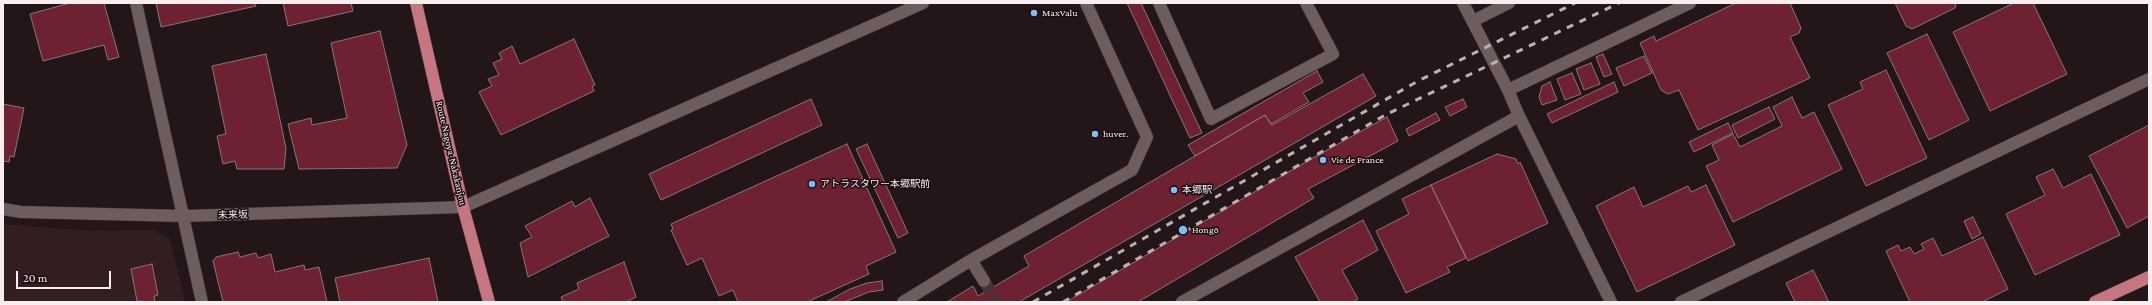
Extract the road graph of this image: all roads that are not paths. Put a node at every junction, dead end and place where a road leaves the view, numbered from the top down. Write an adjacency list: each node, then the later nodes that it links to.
1 (136, 3): 17 (street)
2 (416, 3): 15 (main road, Route Nagoya-Nakakanjou)
3 (922, 3): 10 (street)
4 (1086, 3): 18 (street)
5 (1159, 3): 6 (street)
6 (1306, 3)
7 (1464, 3): 11 (street)
8 (1509, 3): 11 (street)
9 (1690, 3): 13 (street)
10 (908, 6): 15 (street)
11 (1473, 21): 13 (street)
12 (2149, 79): 26 (street)
13 (1508, 90): 14 (street)
14 (1519, 116): 24 (street); 25 (street)
15 (463, 207): 17 (street, 未来坂); 22 (main road, Route Nagoya-Nakakanjou)
16 (3, 209): 17 (street, 未来坂)
17 (184, 216): 21 (street)
18 (971, 260): 20 (street); 23 (street)
19 (2149, 277): 27 (main road)
20 (984, 281)
21 (202, 302)
22 (489, 302)
23 (903, 302)
24 (1182, 302)
25 (1611, 302)
26 (1681, 302)
27 (2095, 302)

